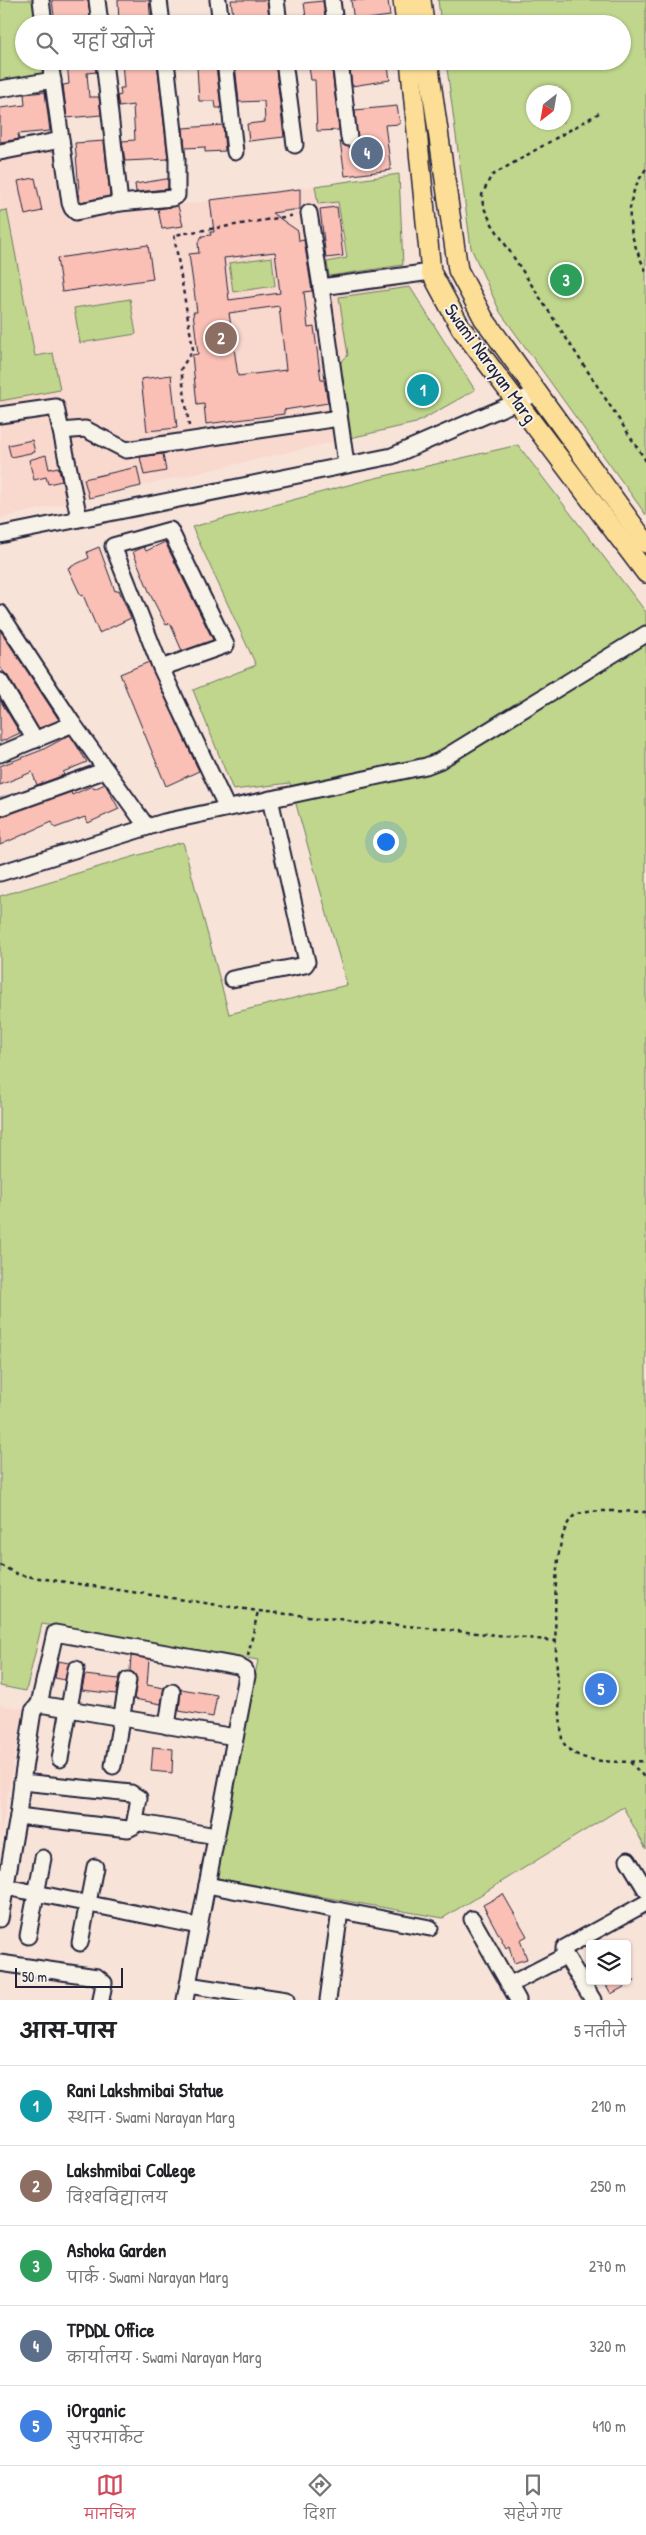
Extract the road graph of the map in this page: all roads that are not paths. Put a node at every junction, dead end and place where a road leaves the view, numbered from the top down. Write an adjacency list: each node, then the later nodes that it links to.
1 (41, 0): 9 (street)
2 (97, 0): 10 (street)
3 (159, 0): 11 (street)
4 (218, 0): 12 (street)
5 (276, 0): 13 (street)
6 (332, 0): 14 (street)
7 (403, 0): 15 (main road)
8 (421, 0): 16 (main road)
9 (43, 15)
10 (99, 15)
11 (161, 15)
12 (220, 15)
13 (278, 15)
14 (334, 15)
15 (405, 15)
16 (423, 15)
17 (51, 70): 25 (street)
18 (105, 70): 32 (street)
19 (167, 70): 32 (street)
20 (226, 70): 31 (street)
21 (285, 70): 29 (street)
22 (341, 70): 27 (street)
23 (411, 70): 34 (main road, Swami Narayan Marg)
24 (429, 70): 36 (main road, Swami Narayan Marg)
25 (53, 80): 26 (street); 28 (street)
26 (0, 89)
27 (349, 138)
28 (62, 140): 30 (street); 32 (street)
29 (296, 145)
30 (0, 152)
31 (235, 152)
32 (120, 203)
33 (309, 213): 35 (street)
34 (430, 272): 35 (street); 37 (main road, Swami Narayan Marg)
35 (321, 287): 39 (street)
36 (537, 393): 37 (street); 44 (main road, Swami Narayan Marg)
37 (517, 401): 41 (street); 45 (main road, Swami Narayan Marg)
38 (0, 415): 40 (street)
39 (339, 418): 40 (street); 41 (street)
40 (61, 431): 42 (street)
41 (346, 464): 42 (street)
42 (79, 518): 43 (street)
43 (0, 535)
44 (646, 543)
45 (646, 573)
46 (0, 613): 50 (street)
47 (646, 634): 54 (street)
48 (161, 668): 48 (street); 56 (street)
49 (0, 681): 51 (street)
50 (73, 724): 51 (street); 53 (street)
51 (36, 740): 52 (street)
52 (0, 754)
53 (106, 770): 55 (street); 57 (street)
54 (270, 799): 56 (street); 59 (street)
55 (0, 808)
56 (227, 808): 57 (street)
57 (147, 827): 58 (street)
58 (0, 873)
59 (232, 979)
60 (76, 1669): 64 (street)
61 (128, 1680): 65 (street)
62 (172, 1692): 66 (street)
63 (39, 1704): 64 (street); 67 (street); 70 (street)
64 (69, 1709): 65 (street); 68 (street)
65 (122, 1718): 66 (street); 69 (street)
66 (167, 1726): 67 (street)
67 (234, 1737): 73 (street)
68 (60, 1758)
69 (113, 1766)
70 (22, 1782): 71 (street); 72 (street)
71 (18, 1816): 72 (street); 78 (street)
72 (135, 1822): 73 (street)
73 (216, 1836): 77 (street)
74 (43, 1858): 80 (street)
75 (628, 1860): 79 (street)
76 (95, 1867): 82 (street)
77 (206, 1885): 83 (street); 86 (street)
78 (6, 1887): 80 (street); 84 (street)
79 (646, 1890)
80 (36, 1894): 82 (street); 88 (street)
81 (646, 1903): 90 (street)
82 (88, 1904): 86 (street); 89 (street)
83 (340, 1910): 87 (street); 97 (street)
84 (0, 1919)
85 (472, 1919): 93 (street)
86 (198, 1926): 92 (street)
87 (430, 1928)
88 (28, 1936)
89 (80, 1943)
90 (565, 1956): 93 (street); 99 (street)
91 (0, 1963): 94 (street)
92 (188, 1984): 95 (street); 96 (street)
93 (509, 1985): 98 (street)
94 (101, 2000)
95 (185, 2000)
96 (286, 2000)
97 (328, 2000)
98 (518, 2000)
99 (594, 2000)

